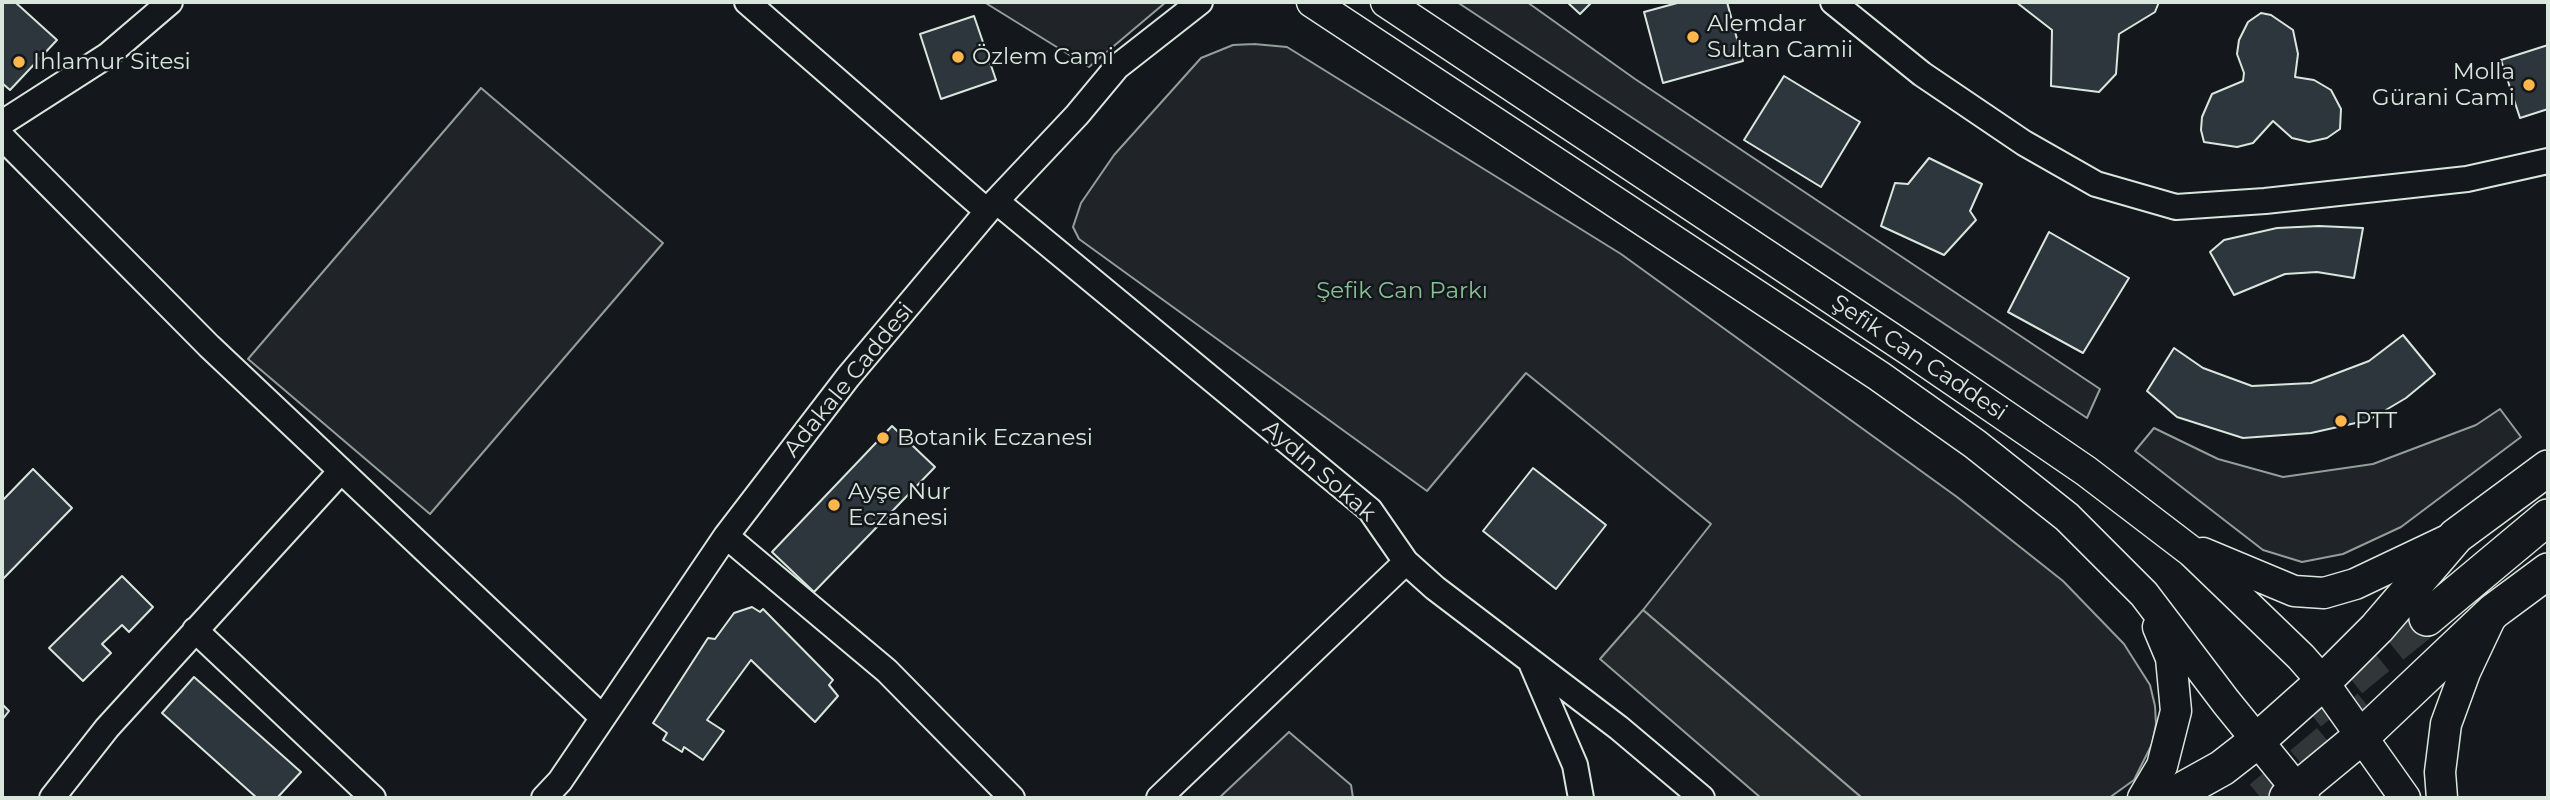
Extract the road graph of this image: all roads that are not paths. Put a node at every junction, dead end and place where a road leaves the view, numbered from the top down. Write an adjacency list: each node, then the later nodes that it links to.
1 (170, 2): 7 (street)
2 (747, 2): 10 (street, Aydın Sokak)
3 (1200, 2): 10 (street, Adakale Caddesi)
4 (1312, 2): 20 (main road, Şefik Can Caddesi)
5 (1386, 2): 16 (main road, Şefik Can Caddesi)
6 (1833, 2): 9 (street)
7 (2, 123)
8 (2, 137): 12 (street)
9 (2548, 161)
10 (991, 206): 14 (street, Adakale Caddesi); 18 (street, Aydın Sokak)
11 (2548, 468): 15 (highway)
12 (341, 471): 22 (street); 25 (street)
13 (2548, 517): 17 (highway)
14 (726, 536): 25 (street, Adakale Caddesi); 33 (street)
15 (2456, 536): 16 (main road); 24 (highway)
16 (2181, 543): 24 (main road, Şefik Can Caddesi)
17 (2548, 555)
18 (1406, 562): 23 (street, Aydın Sokak); 34 (street)
19 (2548, 571): 21 (highway)
20 (2144, 594): 27 (main road, Şefik Can Caddesi); 37 (main road)
21 (2494, 611): 26 (highway); 39 (main road)
22 (195, 631): 30 (street); 31 (street)
23 (1530, 662): 35 (street); 36 (street, Aydın Sokak)
24 (2323, 682): 26 (main road, Şefik Can Caddesi); 27 (highway)
25 (602, 717): 32 (street, Adakale Caddesi)
26 (2362, 736): 28 (main road, Şefik Can Caddesi); 29 (highway)
27 (2258, 740): 29 (main road, Şefik Can Caddesi); 38 (highway)
28 (2399, 790)
29 (2296, 795)
30 (52, 798)
31 (373, 798)
32 (544, 798)
33 (1013, 798)
34 (1159, 798)
35 (1581, 798)
36 (1702, 798)
37 (2143, 798)
38 (2168, 798)
39 (2442, 798)

